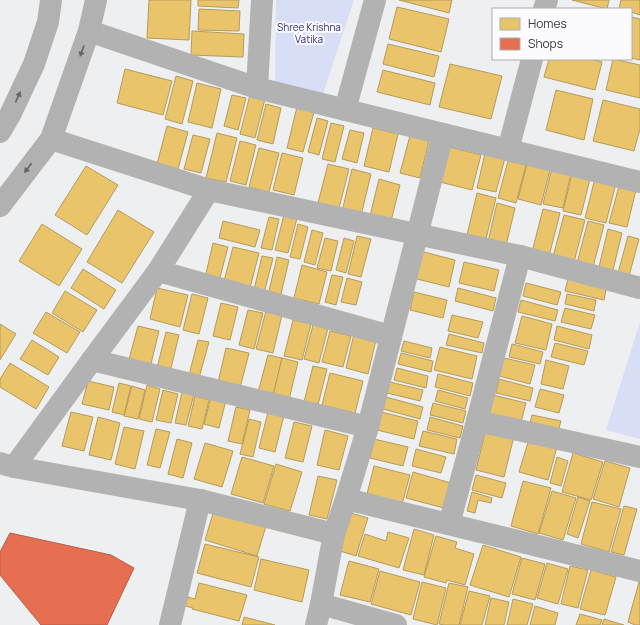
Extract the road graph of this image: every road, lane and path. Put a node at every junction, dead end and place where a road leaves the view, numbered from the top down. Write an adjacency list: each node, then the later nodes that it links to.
1 (51, 0): 9 (main road, one-way to 1)
2 (96, 0): 5 (main road)
3 (262, 0): 7 (street)
4 (375, 0): 8 (street)
5 (89, 31): 7 (street); 11 (main road, one-way to 11)
6 (532, 60): 12 (street)
7 (257, 88): 8 (street)
8 (345, 110): 10 (street)
9 (0, 132)
10 (443, 134): 12 (street); 16 (street)
11 (50, 138): 14 (street); 15 (main road, one-way to 15)
12 (508, 150): 13 (street)
13 (640, 182)
14 (209, 190): 16 (street); 18 (street)
15 (0, 206)
16 (417, 235): 17 (street); 20 (street)
17 (520, 256): 19 (street); 22 (street)
18 (158, 271): 20 (street); 21 (street)
19 (640, 288)
20 (391, 336): 23 (street)
21 (92, 360): 23 (street); 25 (street)
22 (477, 421): 24 (street); 28 (street)
23 (368, 427): 26 (street)
24 (640, 457)
25 (7, 465): 27 (street)
26 (346, 499): 28 (street); 29 (street)
27 (200, 500): 29 (street); 32 (street)
28 (449, 524): 30 (street)
29 (334, 534): 31 (street)
30 (640, 571)
31 (321, 604): 33 (street); 34 (street)
32 (170, 625)
33 (316, 625)
34 (396, 625)

